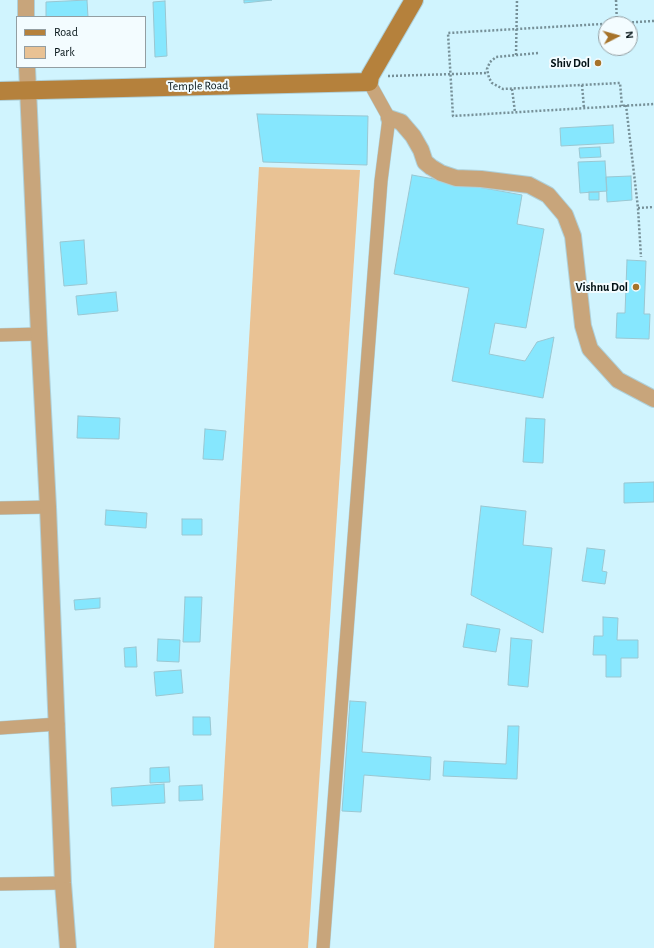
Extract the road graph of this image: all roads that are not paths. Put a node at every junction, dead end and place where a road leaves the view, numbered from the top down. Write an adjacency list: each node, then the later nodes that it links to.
1 (26, 0): 3 (street)
2 (414, 0): 5 (main road)
3 (26, 16)
4 (27, 68): 6 (street)
5 (369, 79): 6 (main road, Temple Road); 8 (street)
6 (28, 90): 7 (main road, Temple Road); 9 (street)
7 (0, 91)
8 (389, 118): 11 (street); 19 (street)
9 (39, 334): 10 (street); 12 (street)
10 (0, 335)
11 (654, 399)
12 (48, 507): 13 (street); 14 (street)
13 (0, 508)
14 (58, 724): 15 (street); 16 (street)
15 (0, 728)
16 (63, 883): 17 (street); 18 (street)
17 (0, 884)
18 (68, 948)
19 (323, 948)

